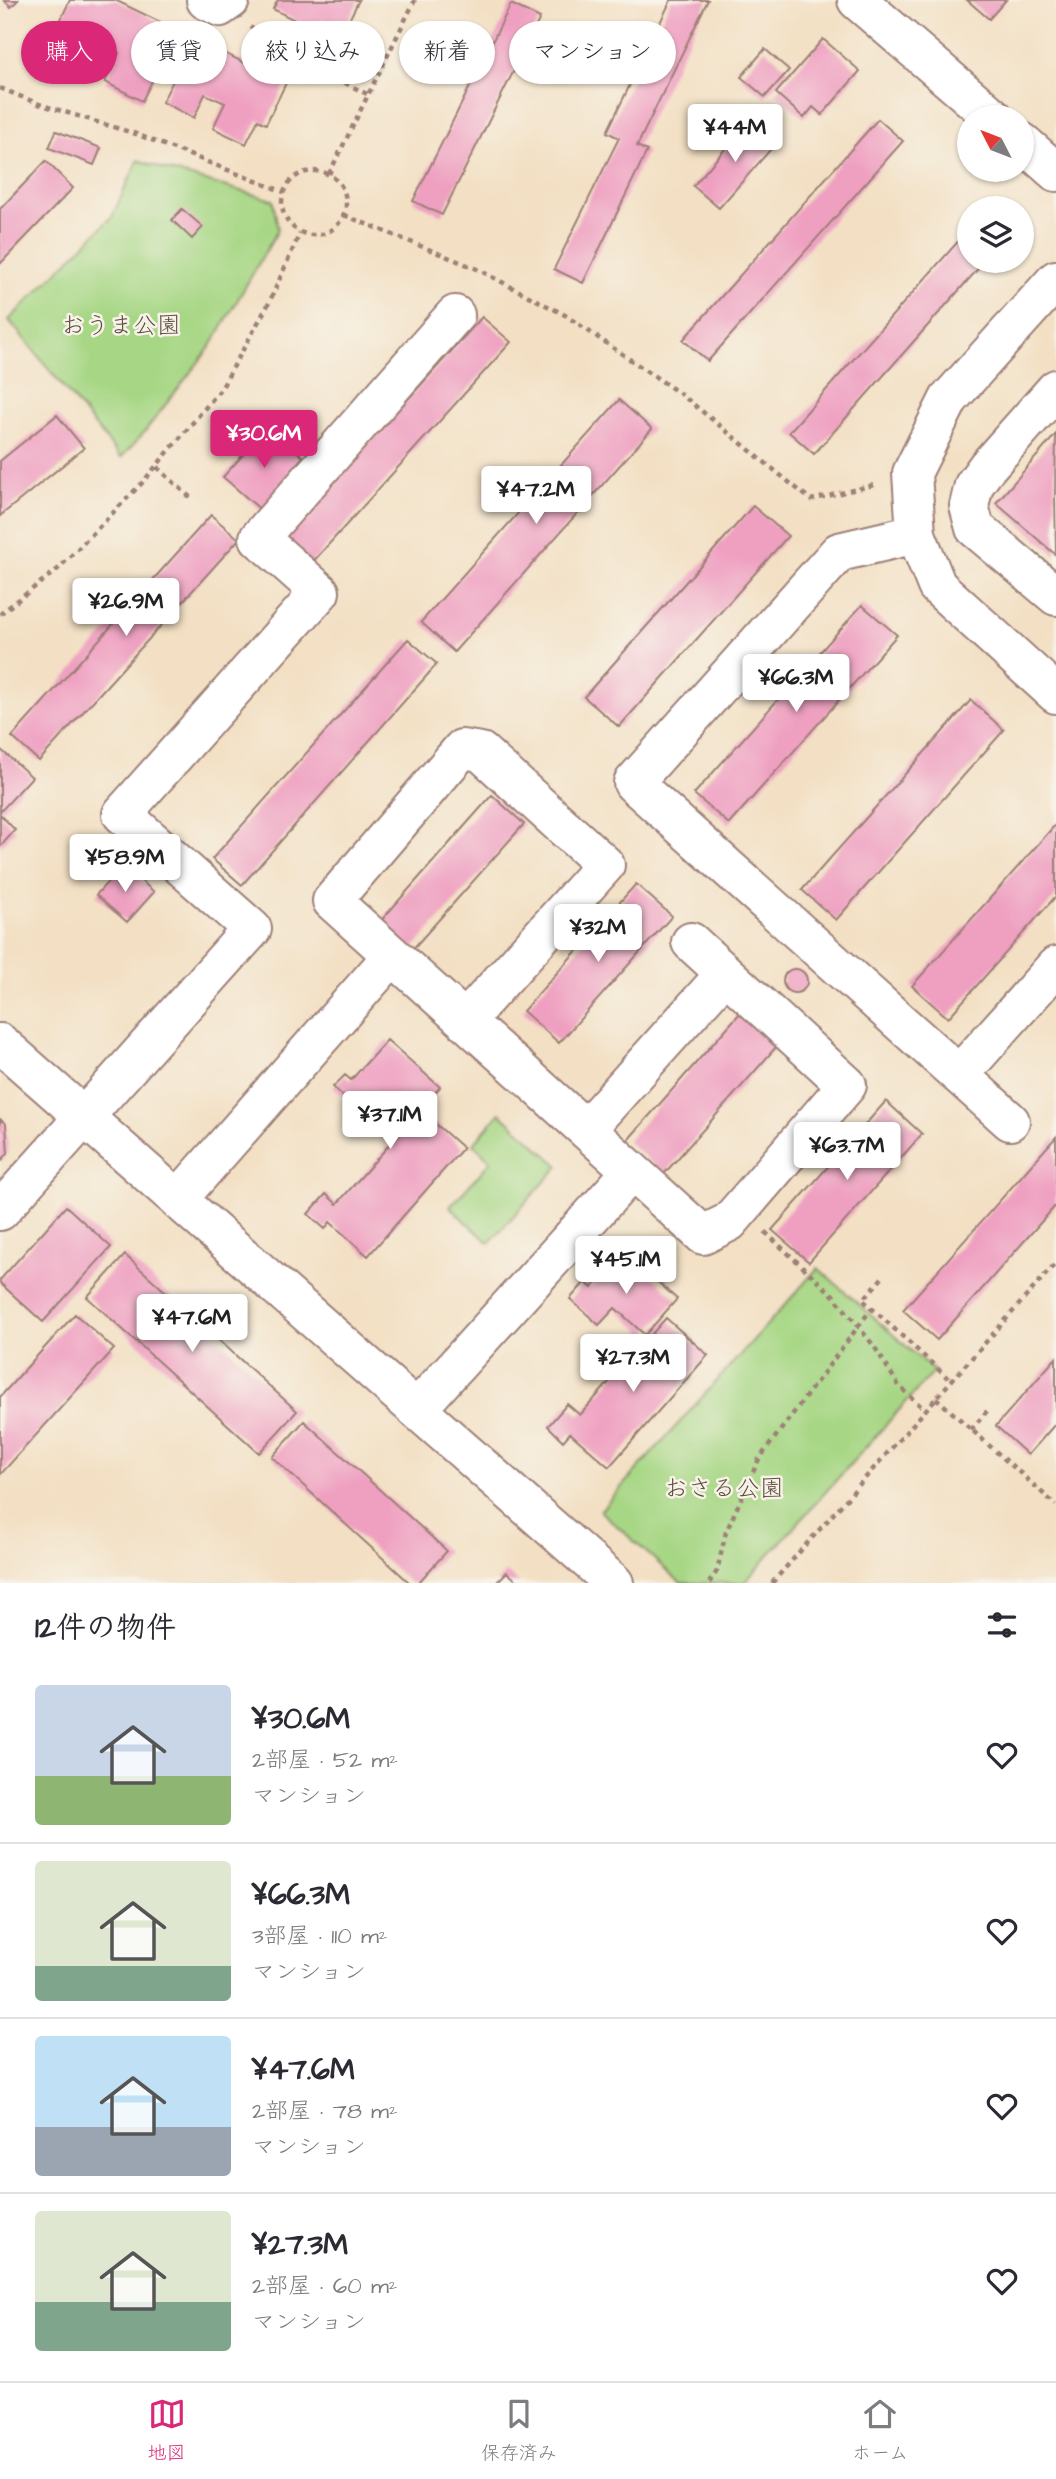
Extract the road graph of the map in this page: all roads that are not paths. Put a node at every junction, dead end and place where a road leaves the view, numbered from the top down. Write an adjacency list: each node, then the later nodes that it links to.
1 (857, 0): 2 (street)
2 (979, 105)
3 (1034, 153): 4 (street)
4 (1056, 172)
5 (1056, 280): 8 (street)
6 (455, 315): 18 (street)
7 (1056, 388): 9 (street)
8 (916, 534): 10 (street); 17 (street)
9 (1056, 596)
10 (1056, 694)
11 (691, 942): 14 (street)
12 (391, 956): 15 (street); 15 (street); 22 (street)
13 (1056, 966): 17 (street)
14 (725, 974): 20 (street); 21 (street)
15 (465, 1021): 20 (street)
16 (0, 1043): 18 (street)
17 (959, 1075): 19 (street)
18 (85, 1116): 22 (street); 23 (street)
19 (1010, 1121)
20 (586, 1129): 21 (street)
21 (632, 1171): 24 (street)
22 (179, 1198): 24 (street)
23 (0, 1211)
24 (417, 1409): 25 (street)
25 (614, 1583)

